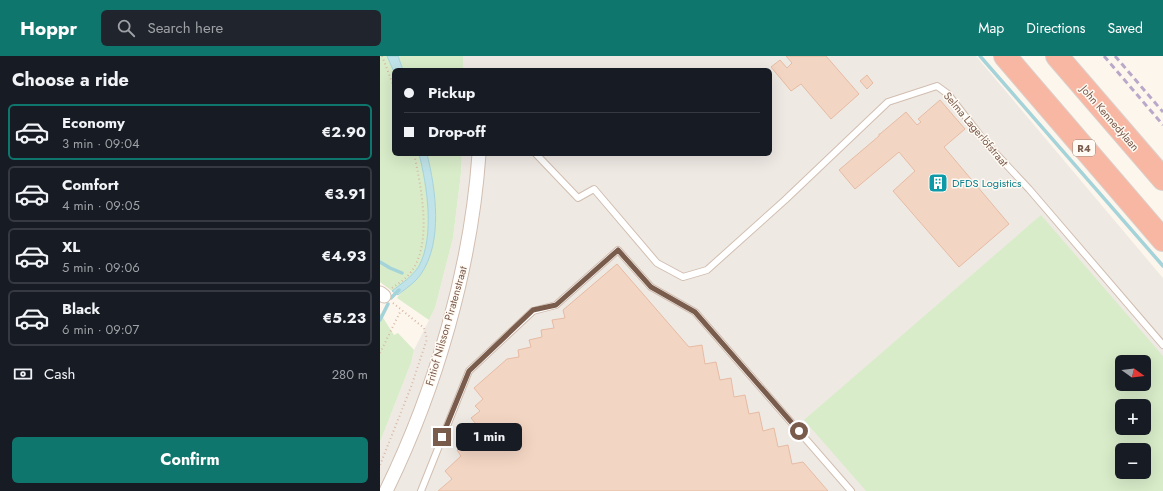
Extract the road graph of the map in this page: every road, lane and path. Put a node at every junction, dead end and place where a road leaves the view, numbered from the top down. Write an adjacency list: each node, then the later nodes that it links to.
1 (382, 56): 5 (path)
2 (1005, 56): 11 (highway, R4)
3 (1017, 56): 10 (highway, R4)
4 (1057, 56): 9 (highway, John Kennedylaan)
5 (392, 82)
6 (414, 156): 12 (path)
7 (479, 156): 17 (street, Fritiof Nilsson Piratenstraat)
8 (538, 156): 14 (lane, Selma Lagerlöfstraat)
9 (1163, 179)
10 (1163, 225)
11 (1163, 240)
12 (382, 295): 13 (path)
13 (401, 310): 15 (path); 16 (path)
14 (1163, 345)
15 (380, 353)
16 (380, 465)
17 (386, 491)
18 (421, 491): 19 (lane)
19 (851, 491)

